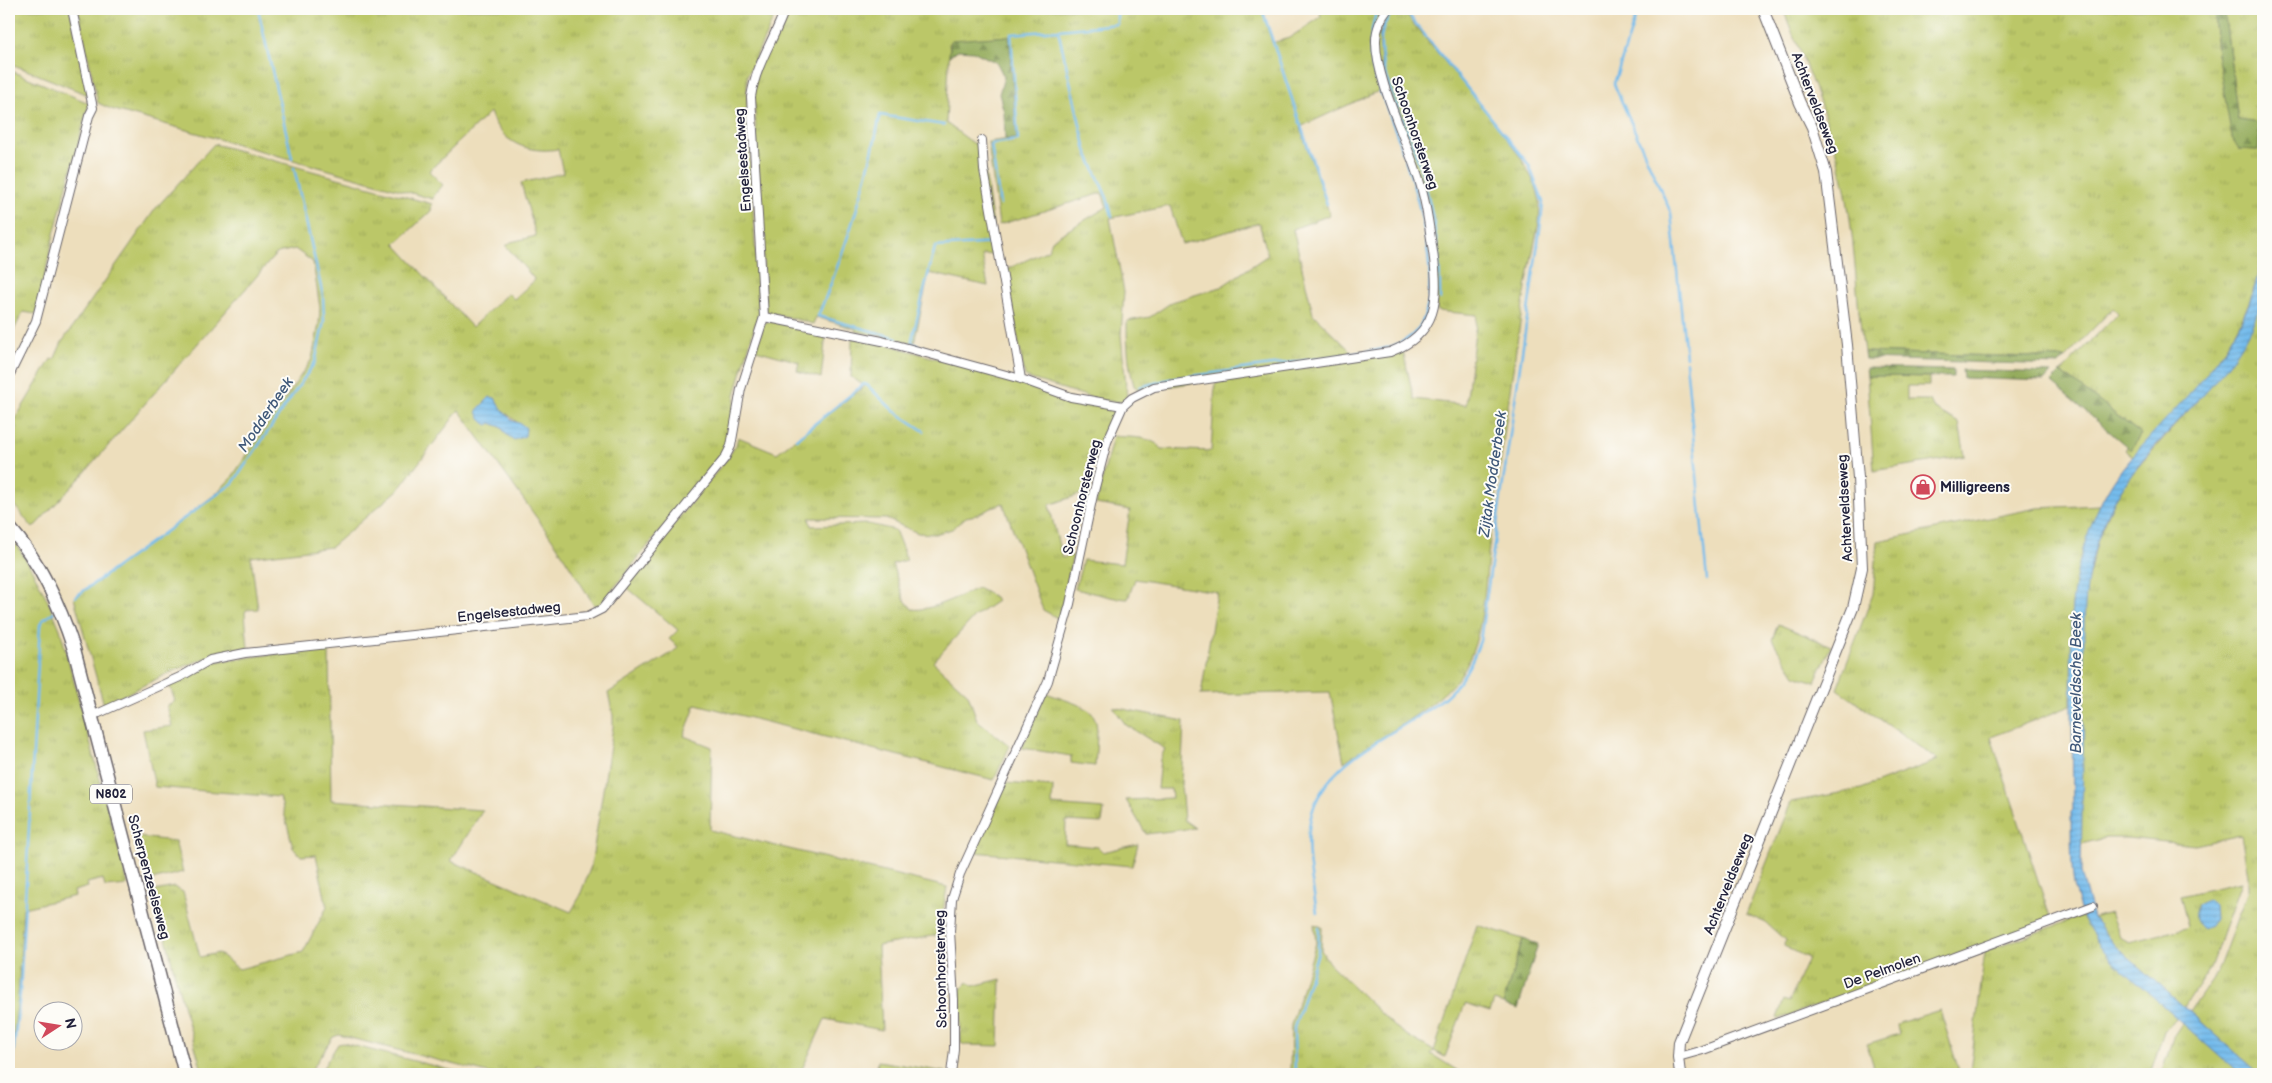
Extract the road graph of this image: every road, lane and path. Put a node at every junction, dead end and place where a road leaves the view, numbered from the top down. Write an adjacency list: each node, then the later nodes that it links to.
1 (72, 9): 7 (street)
2 (785, 9): 6 (street, Engelsestadweg)
3 (1388, 9): 9 (street, Schoonhorsterweg)
4 (1764, 9): 13 (street, Achterveldseweg)
5 (982, 140): 8 (street)
6 (764, 317): 8 (street); 11 (street, Engelsestadweg)
7 (9, 376)
8 (1020, 379): 9 (street)
9 (1123, 406): 15 (street, Schoonhorsterweg)
10 (9, 527): 11 (main road, Scherpenzeelseweg / N802)
11 (90, 715): 14 (main road, Scherpenzeelseweg / N802)
12 (2093, 906): 13 (street, De Pelmolen)
13 (1678, 1057): 16 (street, Achterveldseweg)
14 (185, 1074)
15 (952, 1074)
16 (1680, 1074)

